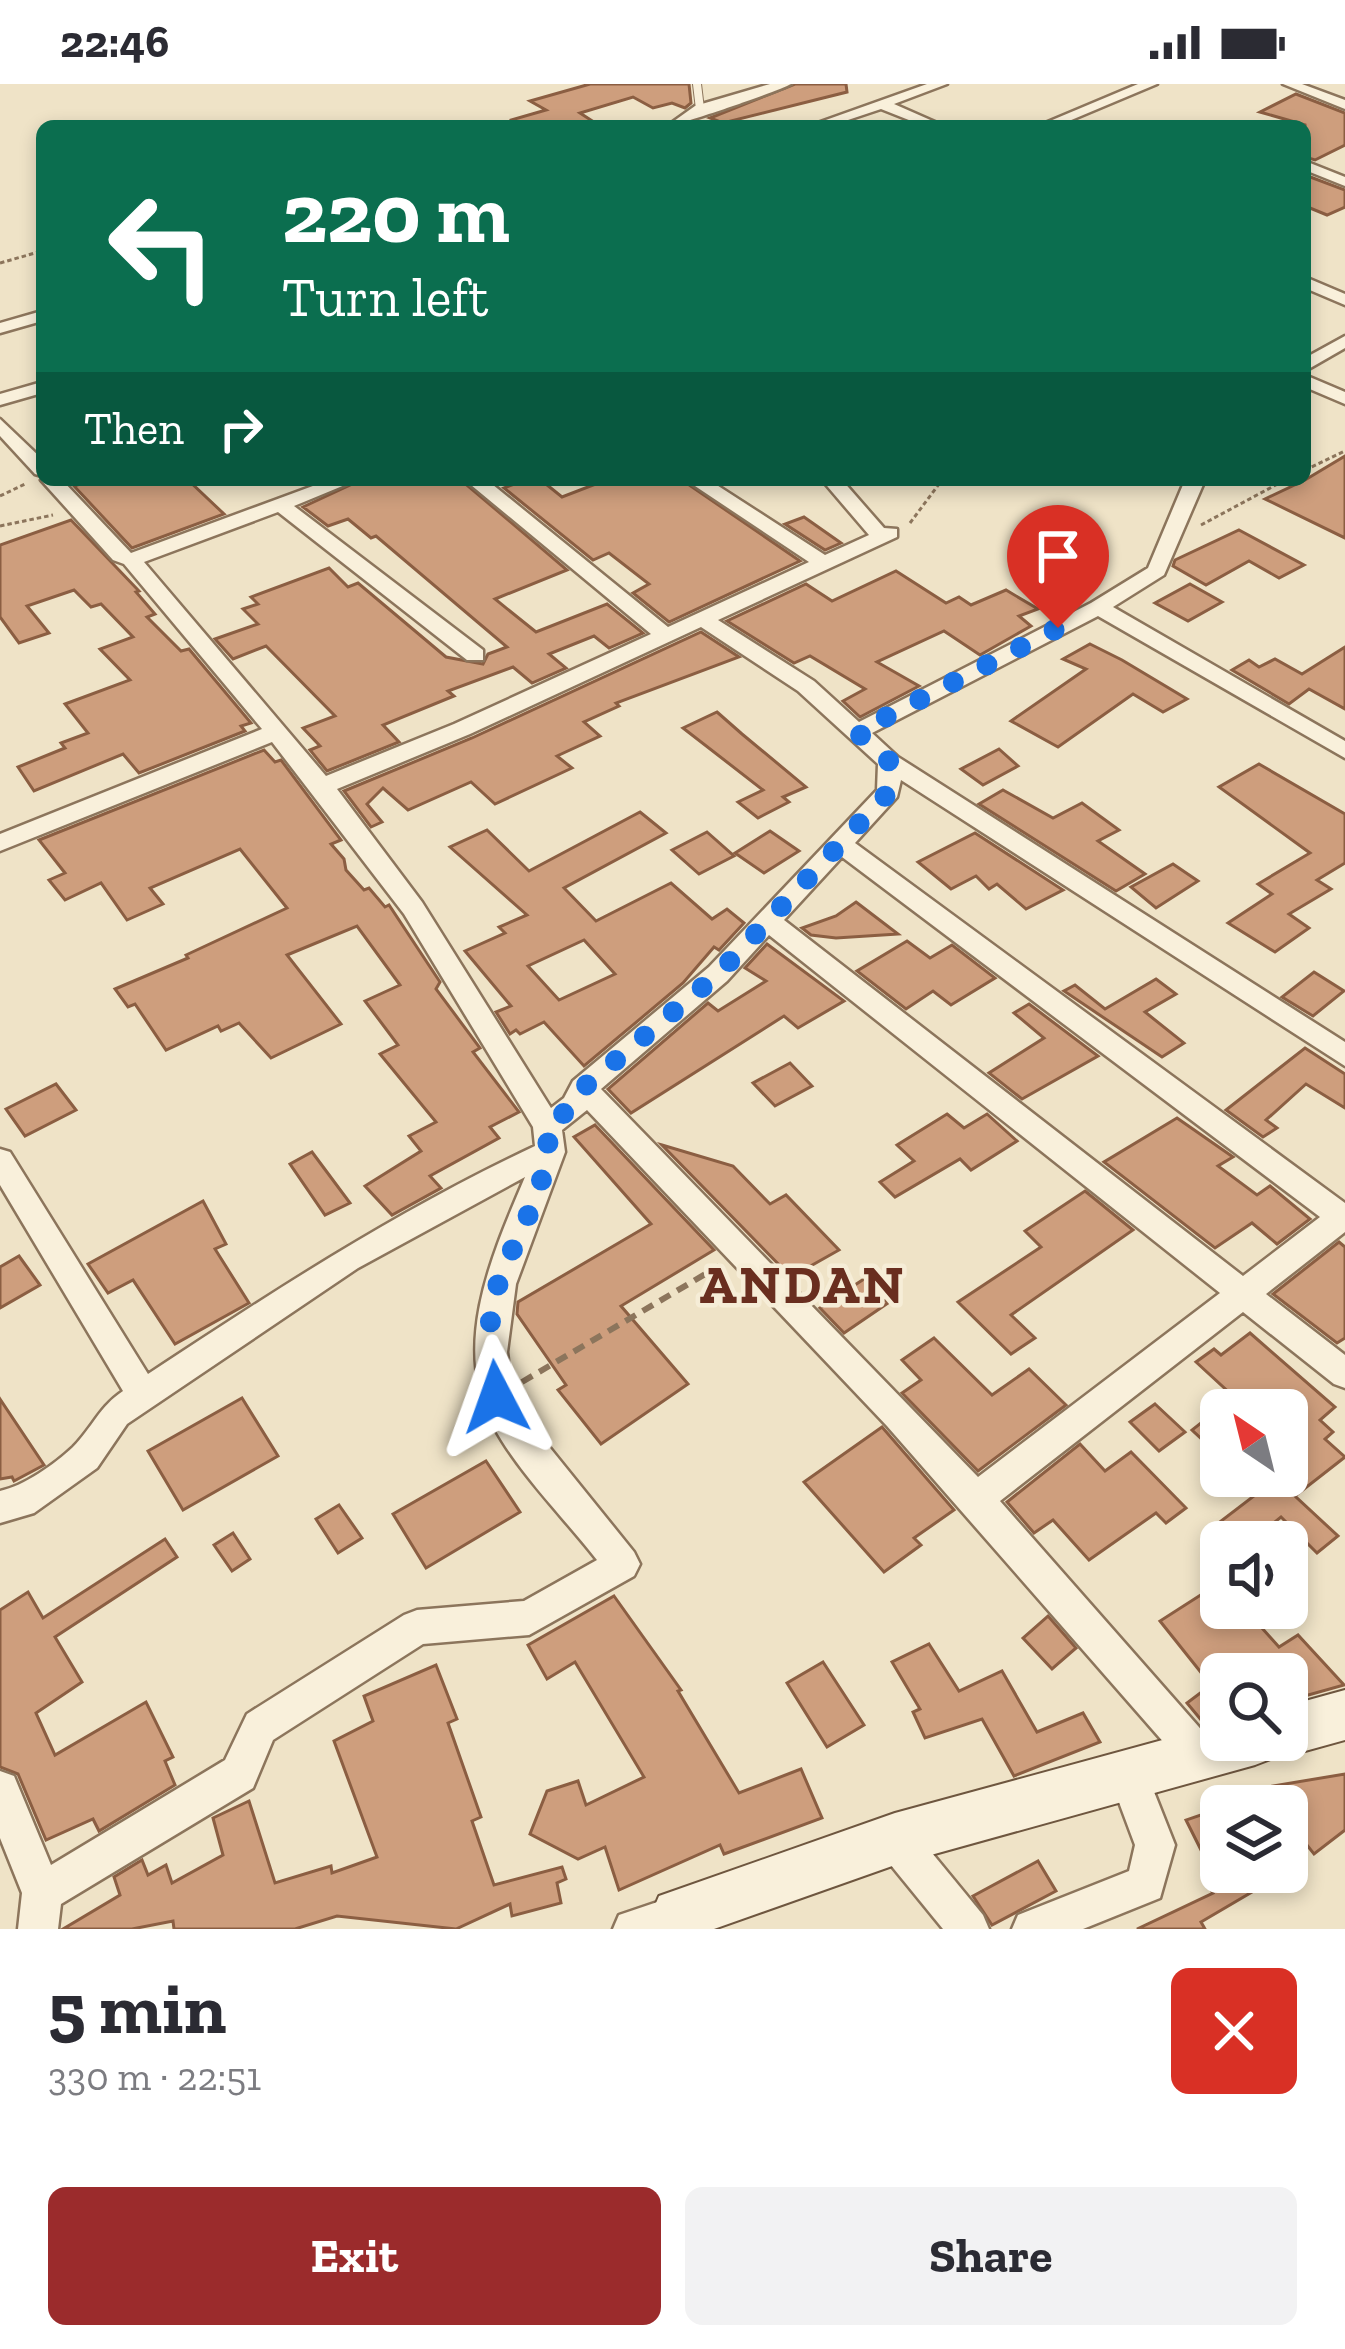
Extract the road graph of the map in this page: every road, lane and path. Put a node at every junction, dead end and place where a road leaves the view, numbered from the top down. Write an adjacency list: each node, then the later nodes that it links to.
1 (698, 84): 8 (lane)
2 (784, 84): 8 (street)
3 (940, 84): 6 (street)
4 (1150, 84): 11 (street)
5 (1290, 84): 7 (street)
6 (881, 104): 9 (street); 10 (street)
7 (1345, 105)
8 (700, 118)
9 (834, 120)
10 (922, 120)
11 (1060, 120)
12 (1311, 168): 13 (street)
13 (1345, 182)
14 (36, 253): 15 (path)
15 (0, 262)
16 (1311, 285): 17 (street)
17 (1345, 300)
18 (36, 318): 19 (street)
19 (0, 328)
20 (1345, 341): 21 (street)
21 (1311, 362)
22 (1311, 383): 24 (street)
23 (36, 389): 25 (street)
24 (1345, 399)
25 (0, 400)
26 (5, 432): 27 (street); 29 (street)
27 (36, 435)
28 (1345, 451): 30 (path)
29 (36, 466)
30 (1311, 467)
31 (36, 476): 40 (path)
32 (56, 486): 42 (street)
33 (330, 486): 41 (street)
34 (482, 486): 50 (street)
35 (705, 486): 47 (street)
36 (838, 486): 44 (street)
37 (938, 486): 44 (path)
38 (1192, 486): 45 (street)
39 (1274, 486): 45 (path)
40 (0, 496)
41 (279, 504): 46 (street); 51 (street)
42 (75, 508): 43 (path); 46 (street)
43 (0, 526)
44 (885, 535): 47 (street)
45 (1169, 542): 48 (street)
46 (130, 560): 52 (street)
47 (824, 563): 49 (street)
48 (1098, 607): 53 (street); 54 (street)
49 (703, 619): 50 (street); 53 (street)
50 (667, 637): 56 (street)
51 (475, 655)
52 (276, 732): 56 (street); 57 (street)
53 (857, 732): 55 (street)
54 (1345, 751)
55 (890, 762): 58 (street); 60 (street)
56 (322, 786): 62 (street)
57 (0, 843)
58 (841, 844): 59 (street); 64 (street)
59 (768, 921): 61 (street); 66 (street)
60 (1345, 1056)
61 (583, 1088): 62 (street); 65 (street)
62 (549, 1139): 68 (street); 69 (street)
63 (0, 1160): 68 (street)
64 (1344, 1218): 66 (street)
65 (744, 1251): 69 (path); 70 (street)
66 (1242, 1293): 67 (street); 70 (street)
67 (1345, 1374)
68 (144, 1396): 71 (street)
69 (496, 1397): 78 (street)
70 (978, 1498): 74 (street)
71 (0, 1507)
72 (1345, 1715): 73 (street)
73 (1308, 1725)
74 (1200, 1756): 75 (street)
75 (1129, 1778): 77 (street); 81 (street)
76 (0, 1790): 78 (street)
77 (895, 1839): 79 (street); 80 (street)
78 (40, 1911)
79 (659, 1924)
80 (969, 1929)
81 (1032, 1929)

